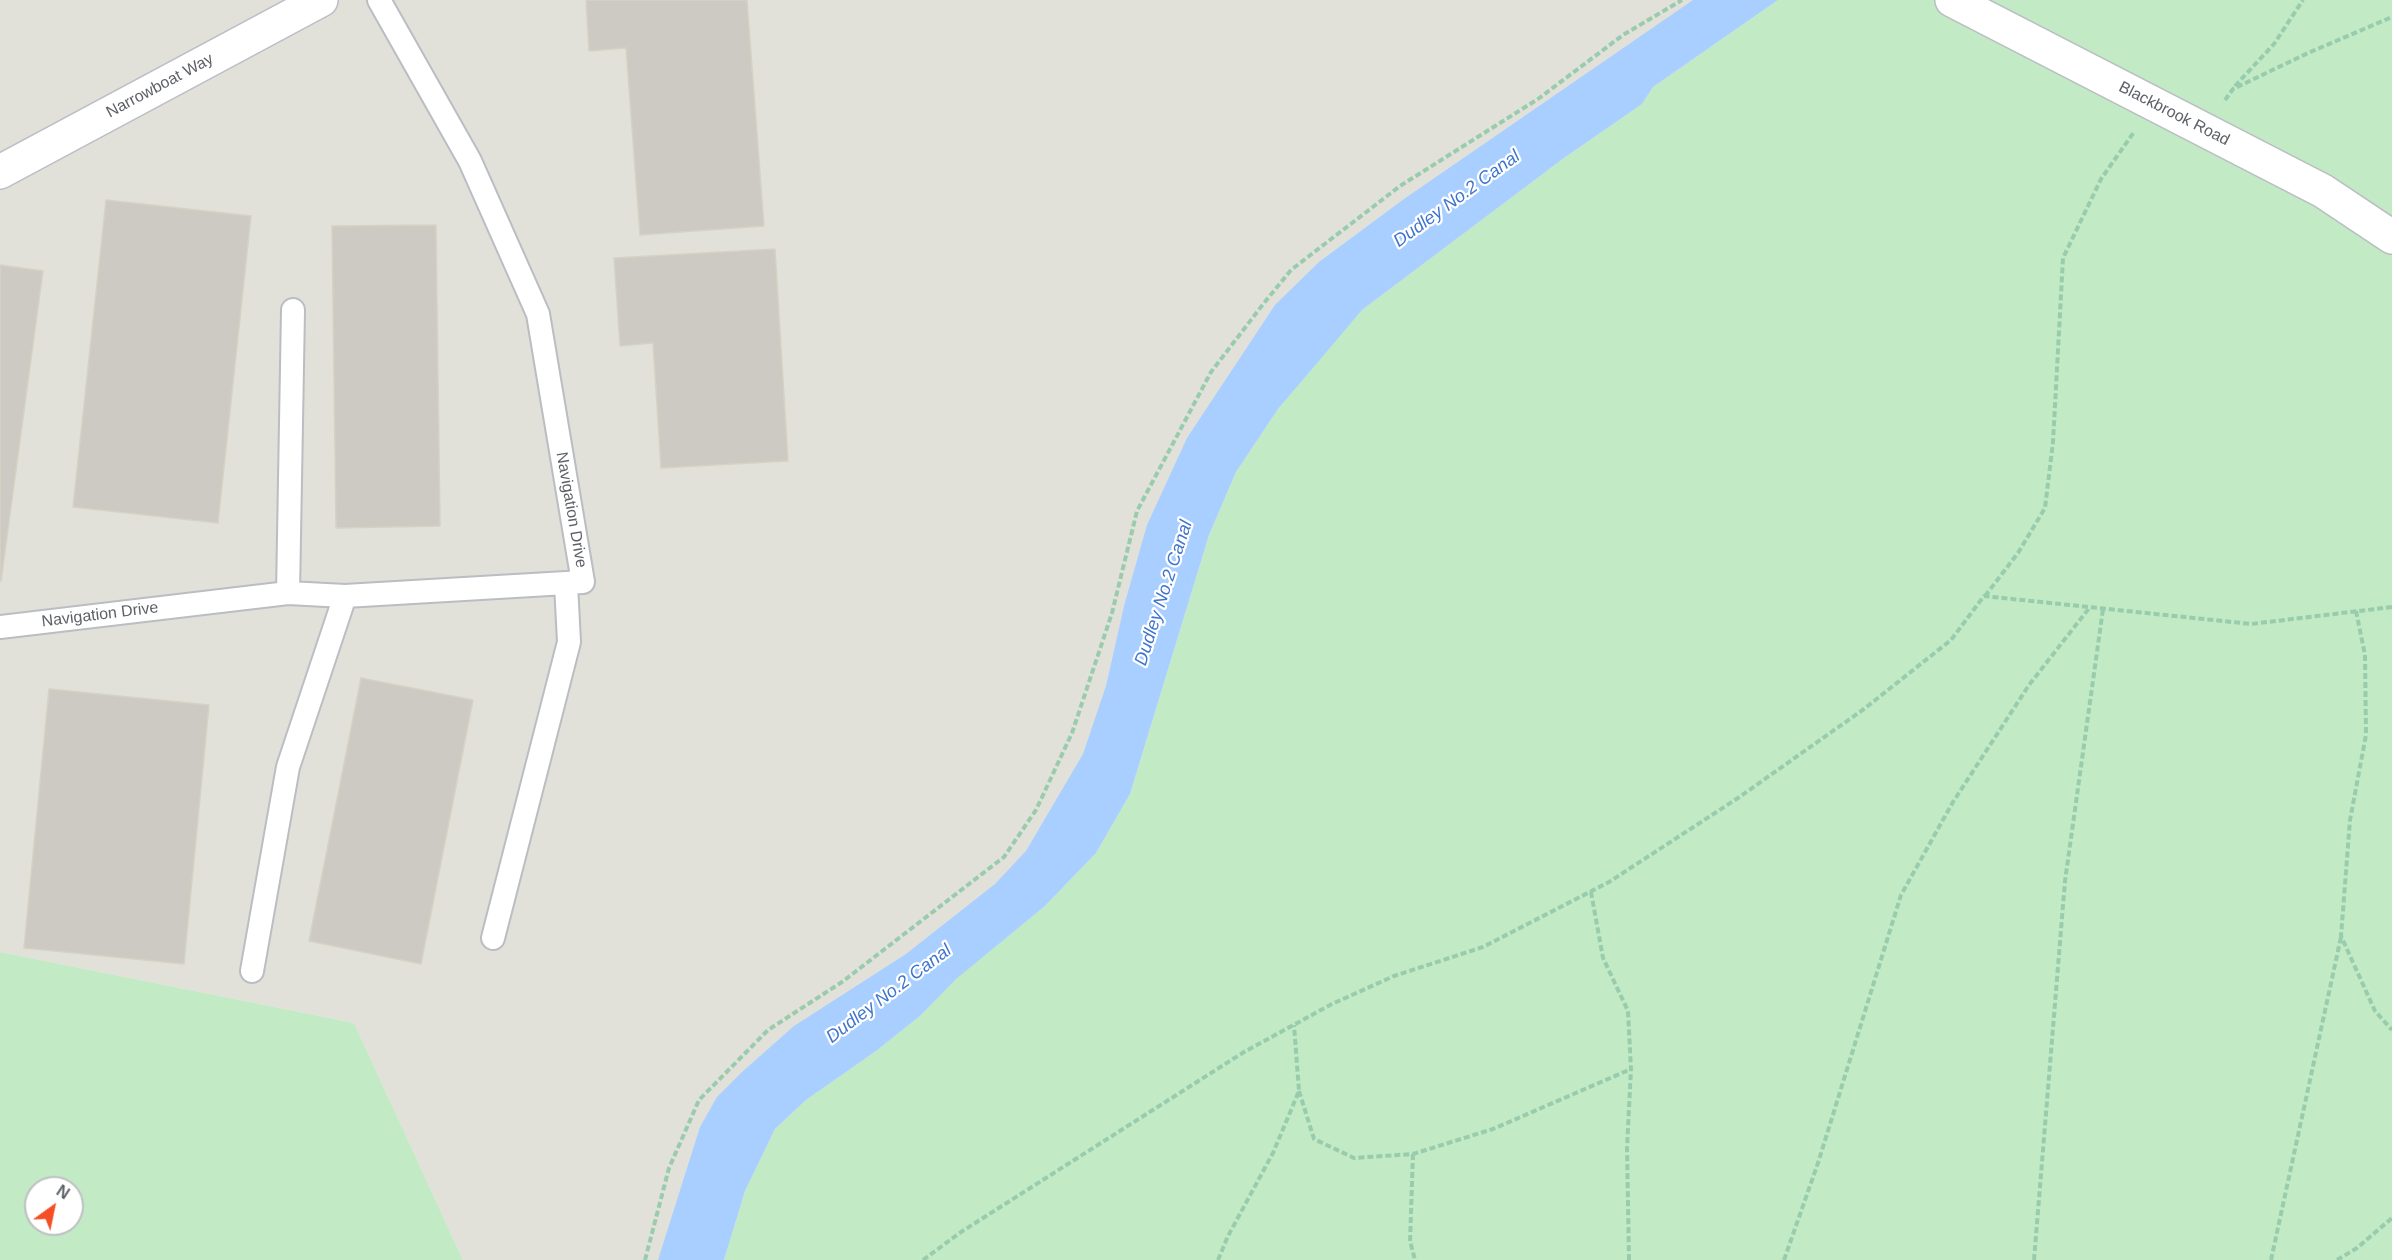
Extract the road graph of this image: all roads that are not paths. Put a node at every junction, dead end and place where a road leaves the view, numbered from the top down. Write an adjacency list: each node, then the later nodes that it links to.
1 (321, 0): 4 (street, Narrowboat Way)
2 (379, 0): 7 (lane, Navigation Drive)
3 (1952, 0): 5 (street, Blackbrook Road)
4 (0, 172)
5 (2392, 237)
6 (292, 310): 8 (lane)
7 (566, 584): 9 (lane, Navigation Drive); 11 (lane)
8 (288, 593): 9 (lane, Navigation Drive); 10 (lane, Navigation Drive)
9 (345, 596): 12 (lane)
10 (0, 627)
11 (493, 938)
12 (252, 971)

